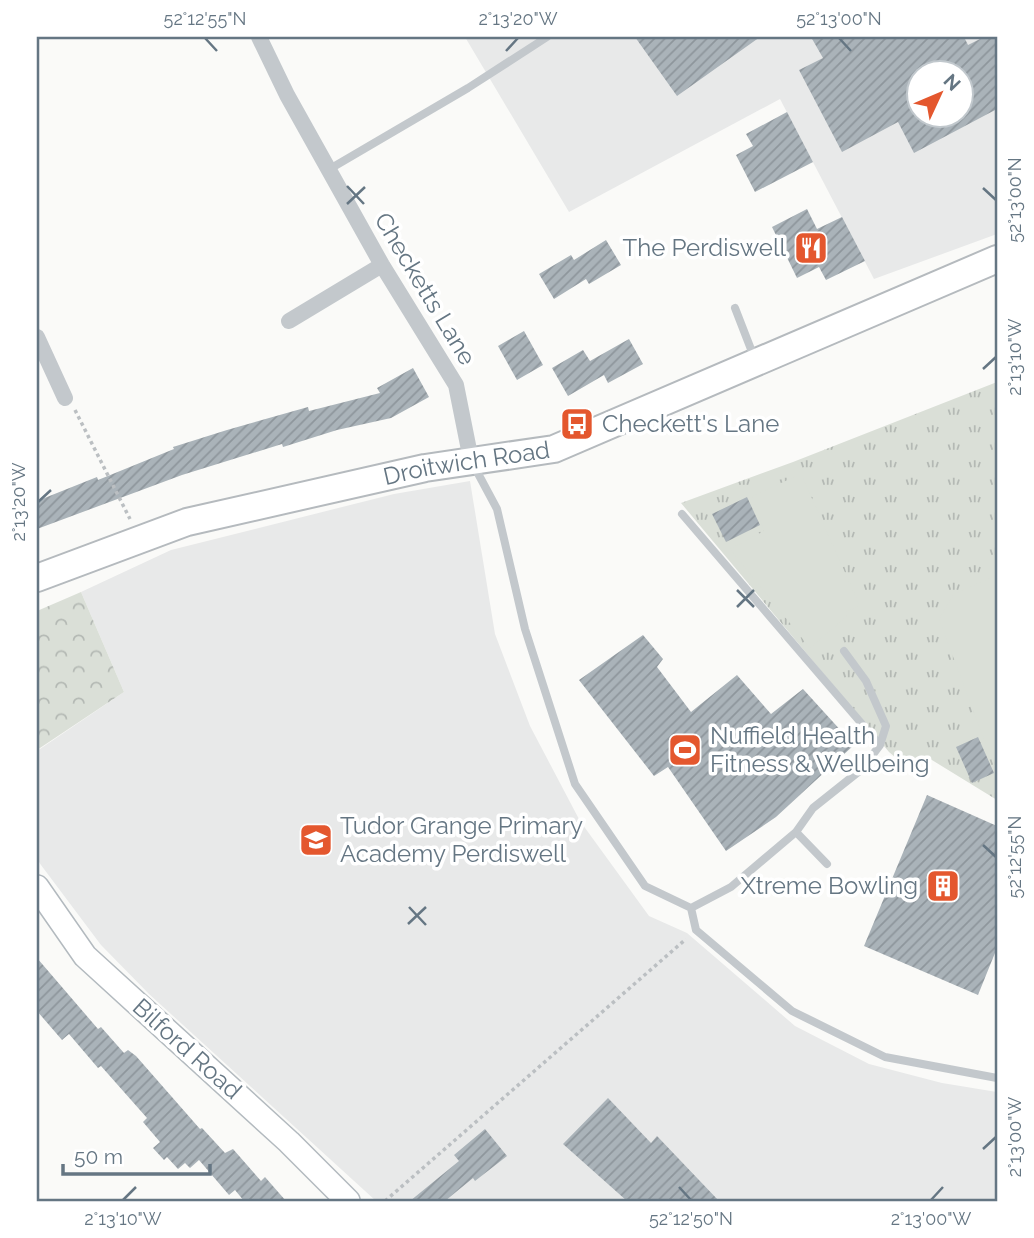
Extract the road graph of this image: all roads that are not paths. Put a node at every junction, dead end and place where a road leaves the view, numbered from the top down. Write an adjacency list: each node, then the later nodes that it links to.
1 (259, 37): 3 (street, Checketts Lane)
2 (547, 37): 3 (lane)
3 (328, 170): 5 (street, Checketts Lane)
4 (997, 259): 9 (main road, Droitwich Road)
5 (382, 265): 7 (street); 11 (street, Checketts Lane)
6 (735, 308): 9 (lane)
7 (289, 321)
8 (37, 337): 10 (street)
9 (757, 363): 11 (main road, Droitwich Road)
10 (65, 398)
11 (471, 460): 13 (main road, Droitwich Road); 19 (lane)
12 (682, 514): 15 (lane)
13 (37, 578)
14 (844, 651): 15 (lane)
15 (880, 745): 16 (lane)
16 (796, 832): 17 (lane); 19 (lane)
17 (827, 864)
18 (37, 887): 21 (main road, Bilford Road)
19 (691, 908): 20 (lane)
20 (997, 1078)
21 (348, 1201)

